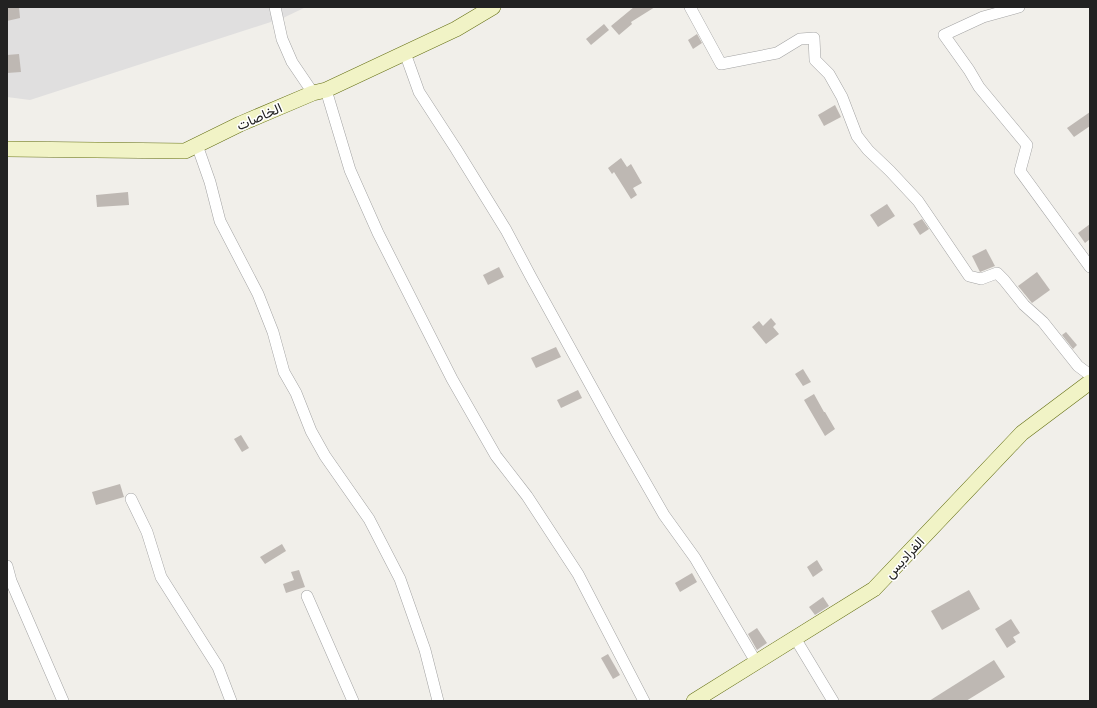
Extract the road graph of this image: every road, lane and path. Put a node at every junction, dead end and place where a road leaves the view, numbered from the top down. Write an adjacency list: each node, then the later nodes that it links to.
1 (274, 7): 6 (street)
2 (493, 7): 5 (street, الخاصات)
3 (690, 7): 10 (street)
4 (1019, 7): 9 (street)
5 (404, 53): 6 (street, الخاصات); 16 (street)
6 (320, 92): 7 (street, الخاصات); 21 (street)
7 (197, 145): 8 (street, الخاصات); 20 (street)
8 (7, 149)
9 (1090, 267)
10 (1090, 375)
11 (1090, 382): 15 (street, الفراديس)
12 (131, 498): 18 (street)
13 (7, 566): 17 (street)
14 (307, 596): 19 (street)
15 (795, 638): 16 (street, الفراديس); 23 (street)
16 (756, 662): 22 (street, الفراديس)
17 (63, 701)
18 (231, 701)
19 (353, 701)
20 (438, 701)
21 (644, 701)
22 (694, 701)
23 (833, 701)

